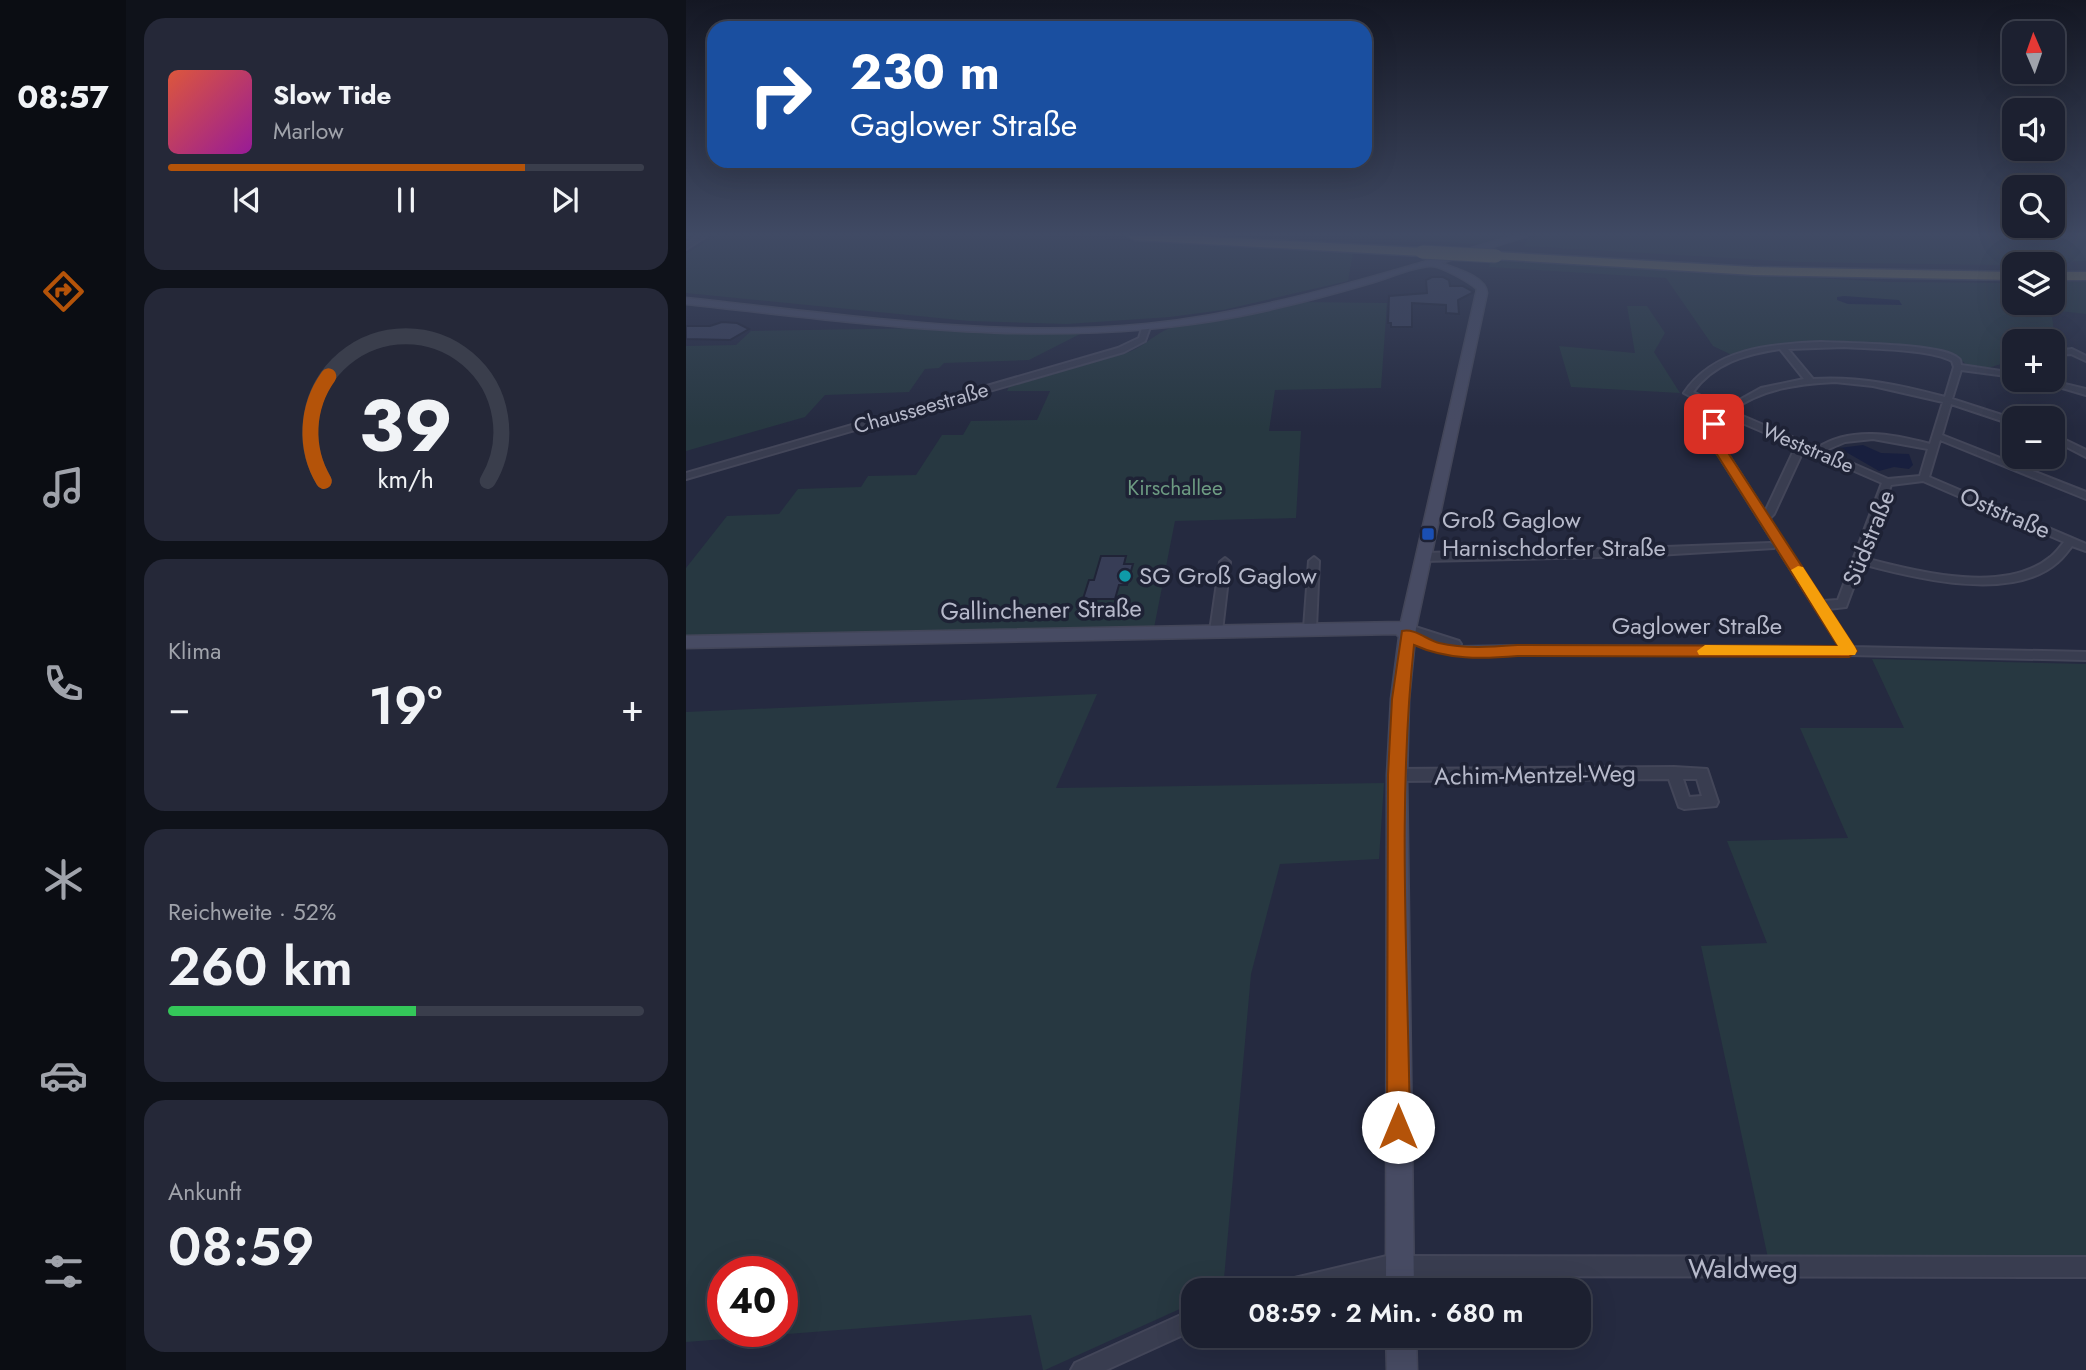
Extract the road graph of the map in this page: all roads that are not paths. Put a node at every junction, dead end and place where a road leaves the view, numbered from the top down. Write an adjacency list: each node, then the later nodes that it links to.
1 (1287, 300): 4 (street)
2 (1480, 300): 32 (street)
3 (686, 301): 4 (street)
4 (1146, 327): 24 (street, Chausseestraße)
5 (1783, 348): 8 (street); 12 (street); 16 (street, Weststraße)
6 (2065, 352): 7 (street)
7 (2086, 359)
8 (1958, 367): 10 (street); 15 (street)
9 (2002, 367): 10 (street)
10 (1991, 370): 11 (street)
11 (2002, 372)
12 (1811, 382): 15 (street); 16 (street)
13 (2065, 387): 14 (street)
14 (2086, 392)
15 (1948, 398): 17 (street); 18 (street)
16 (1724, 412): 20 (street, Weststraße); 28 (street)
17 (2002, 418)
18 (1937, 436): 21 (street); 27 (street)
19 (2065, 442): 22 (street)
20 (1801, 446): 23 (street, Weststraße); 28 (street)
21 (1933, 447): 23 (street); 25 (street)
22 (2084, 450)
23 (1816, 452): 26 (street, Weststraße)
24 (686, 476)
25 (1924, 478): 26 (street, Südstraße); 29 (street, Oststraße)
26 (1887, 482): 33 (street, Südstraße)
27 (2086, 496)
28 (1764, 519): 36 (street)
29 (2071, 541): 31 (street, Oststraße); 33 (street)
30 (1770, 546): 32 (street)
31 (2086, 548)
32 (1423, 557): 38 (street)
33 (1859, 560): 36 (street, Südstraße)
34 (1314, 561): 37 (street)
35 (1225, 562): 39 (street)
36 (1820, 605): 41 (street)
37 (1310, 628): 38 (street, Gallinchener Straße); 39 (street, Gallinchener Straße)
38 (1403, 630): 41 (street, Gaglower Straße); 44 (street)
39 (1216, 631): 40 (street, Gallinchener Straße)
40 (686, 642)
41 (1849, 651): 42 (street, Gaglower Straße)
42 (2086, 656)
43 (1674, 773): 44 (street, Achim-Mentzel-Weg)
44 (1396, 775): 48 (street)
45 (2086, 1267): 49 (street, Waldweg)
46 (1334, 1278): 47 (street, Waldweg)
47 (1399, 1278)
48 (1400, 1278)
49 (1457, 1278)
50 (1181, 1325): 52 (street)
51 (1401, 1348): 53 (street)
52 (1082, 1370)
53 (1402, 1370)

